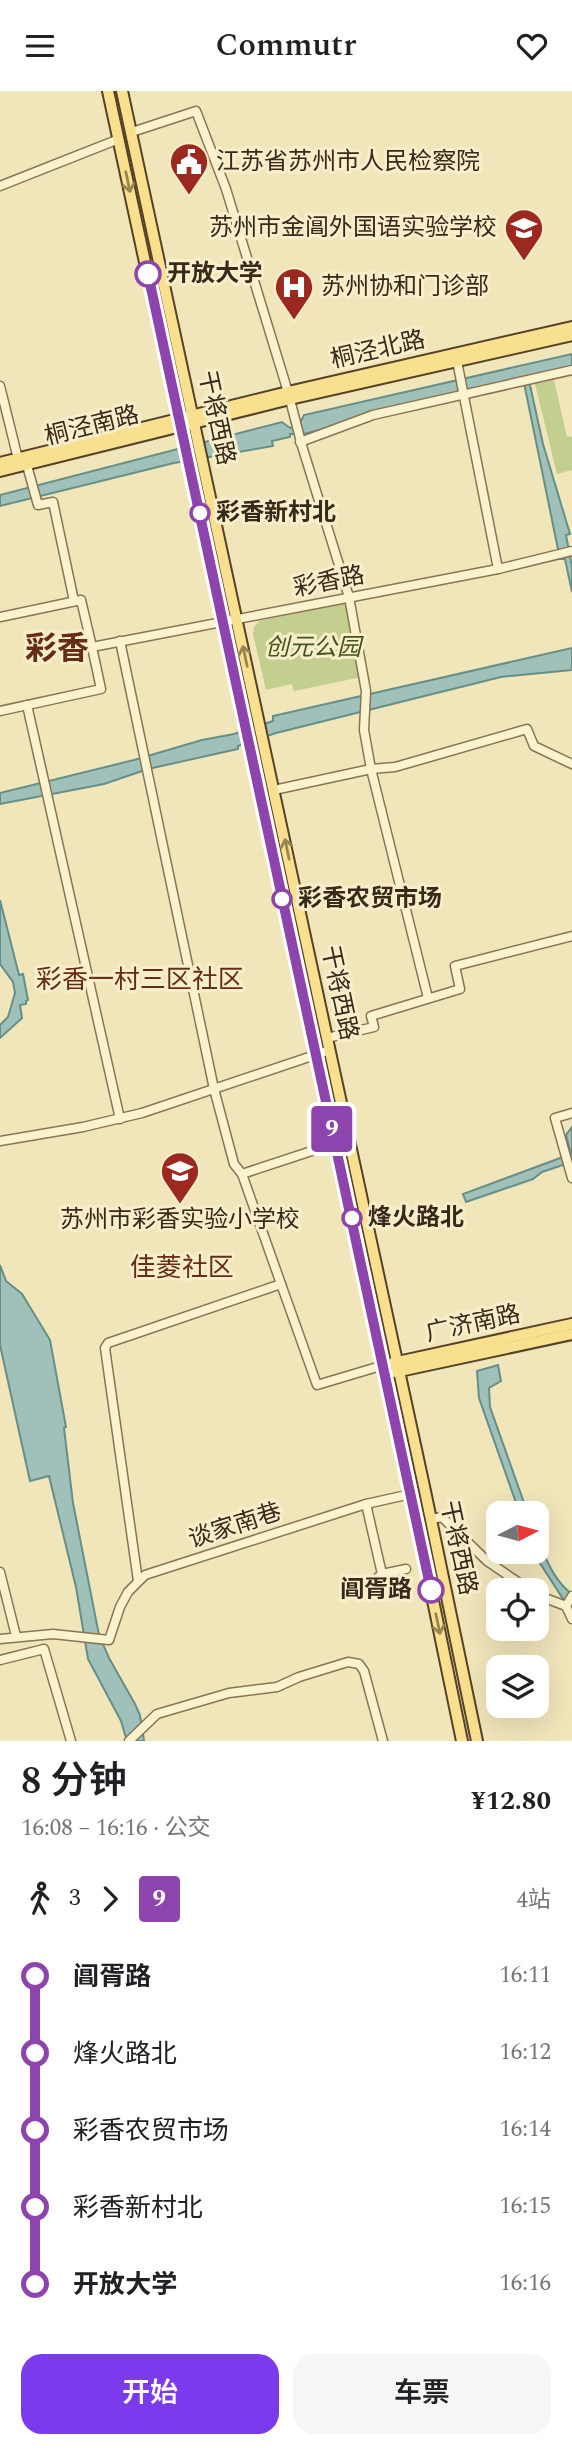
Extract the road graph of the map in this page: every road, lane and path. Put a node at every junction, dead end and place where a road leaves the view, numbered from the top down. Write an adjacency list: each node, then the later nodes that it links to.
1 (108, 91): 4 (main road, 干将西路)
2 (122, 91): 3 (main road, 干将西路)
3 (132, 132): 12 (street); 13 (main road, 干将西路)
4 (119, 139): 5 (street); 14 (main road, 干将西路, one-way to 14)
5 (0, 186)
6 (572, 327): 12 (main road, 桐泾北路)
7 (572, 335): 8 (main road, 桐泾北路)
8 (457, 361): 11 (street); 12 (main road, 桐泾北路)
9 (572, 370): 11 (street)
10 (0, 386): 16 (street)
11 (465, 393): 15 (street); 20 (street)
12 (289, 395): 13 (main road, 桐泾北路); 15 (street)
13 (194, 419): 14 (main road, 桐泾南路); 24 (main road, 干将西路)
14 (181, 422): 16 (main road, 桐泾南路); 25 (main road, 干将西路)
15 (298, 433): 21 (street)
16 (22, 461): 17 (main road, 桐泾南路); 18 (main road, 桐泾南路); 22 (street)
17 (0, 463)
18 (0, 471)
19 (572, 551): 20 (street, 彩香路)
20 (498, 569): 21 (street, 彩香路)
21 (349, 597): 24 (street, 彩香路); 31 (street)
22 (74, 601): 23 (street); 27 (street)
23 (0, 617)
24 (237, 619): 25 (street, 彩香路); 32 (main road, 干将西路, one-way to 24)
25 (224, 622): 26 (street, 彩香路); 37 (main road, 干将西路)
26 (120, 641): 27 (street, 彩香路); 38 (street)
27 (92, 647): 28 (street)
28 (27, 705): 29 (street); 40 (street)
29 (0, 711)
30 (572, 764): 31 (street)
31 (371, 769): 32 (street); 34 (street)
32 (274, 790): 35 (main road, 干将西路, one-way to 32)
33 (572, 936): 34 (street)
34 (428, 998): 35 (street)
35 (327, 1038): 36 (main road, 干将西路)
36 (330, 1050): 37 (street); 48 (main road, 干将西路)
37 (316, 1053): 38 (street); 42 (main road, 干将西路)
38 (214, 1089): 40 (street); 43 (street)
39 (572, 1112): 44 (street)
40 (120, 1119): 41 (street)
41 (0, 1141)
42 (336, 1143): 43 (street); 49 (main road, 干将西路)
43 (242, 1174): 45 (street)
44 (572, 1178)
45 (281, 1284): 49 (street); 58 (street)
46 (572, 1324): 48 (main road, 广济南路)
47 (572, 1334): 48 (main road, 广济南路)
48 (398, 1367): 49 (main road, 广济南路); 52 (main road, 干将西路)
49 (384, 1370): 50 (main road, 干将西路)
50 (411, 1494): 51 (street, 谈家南巷); 55 (main road, 干将西路)
51 (366, 1504): 53 (street); 58 (street, 谈家南巷)
52 (431, 1519): 54 (main road, 干将西路); 57 (street)
53 (406, 1569)
54 (441, 1569): 55 (main road); 70 (main road, 干将西路)
55 (427, 1571): 69 (main road, 干将西路, one-way to 69)
56 (0, 1572): 63 (street)
57 (512, 1578)
58 (138, 1581): 63 (street)
59 (572, 1596): 61 (street)
60 (549, 1599): 61 (street)
61 (566, 1605): 62 (street)
62 (572, 1619)
63 (16, 1636): 64 (street)
64 (0, 1639)
65 (0, 1660): 66 (street)
66 (71, 1741)
67 (129, 1741): 68 (street)
68 (383, 1741)
69 (462, 1741)
70 (477, 1741)

